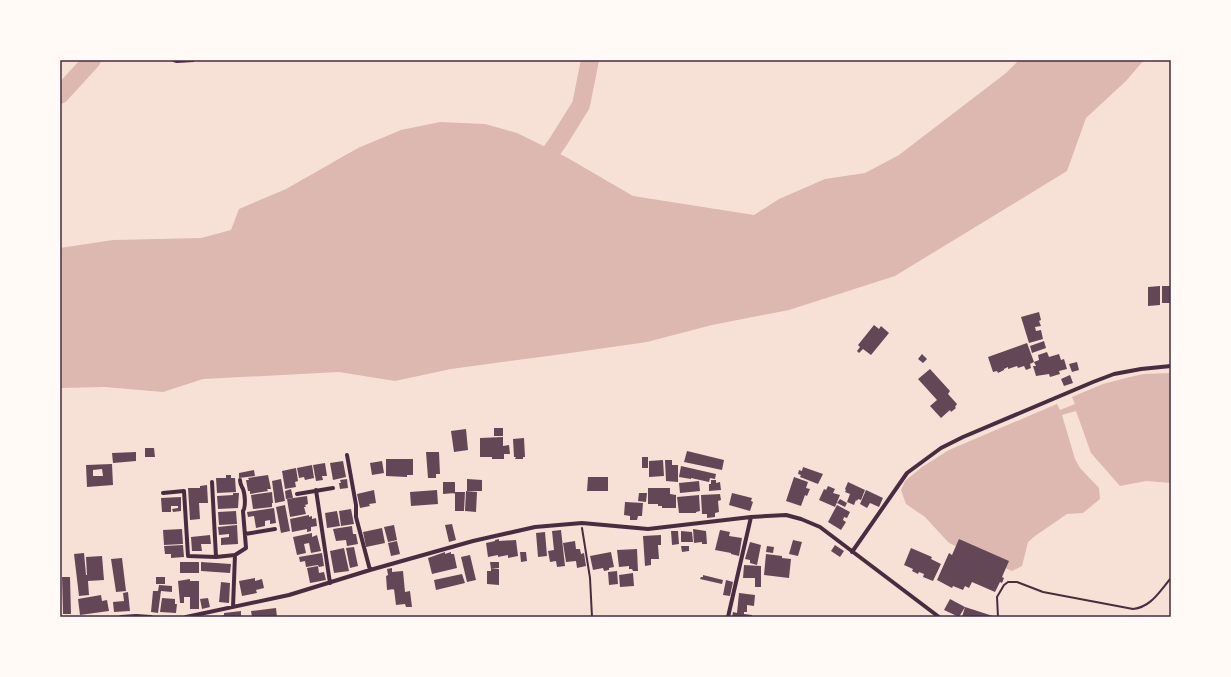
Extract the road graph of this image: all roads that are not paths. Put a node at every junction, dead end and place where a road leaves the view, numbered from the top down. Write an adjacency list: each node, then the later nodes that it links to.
1 (174, 60): 2 (street)
2 (193, 60)
3 (1171, 366): 14 (street)
4 (347, 455): 17 (street)
5 (240, 480): 13 (street)
6 (212, 482): 16 (street)
7 (333, 488): 8 (street)
8 (316, 490): 10 (street); 18 (street)
9 (163, 493): 16 (street)
10 (297, 494)
11 (751, 517): 14 (street); 17 (street); 23 (street)
12 (275, 529): 13 (street)
13 (245, 534): 15 (street)
14 (852, 552): 24 (street)
15 (235, 555): 16 (street); 19 (street)
16 (216, 557)
17 (370, 570): 18 (street)
18 (330, 583): 19 (street)
19 (233, 607): 22 (street)
20 (121, 617): 21 (street)
21 (151, 617)
22 (186, 617)
23 (728, 617)
24 (939, 617)

